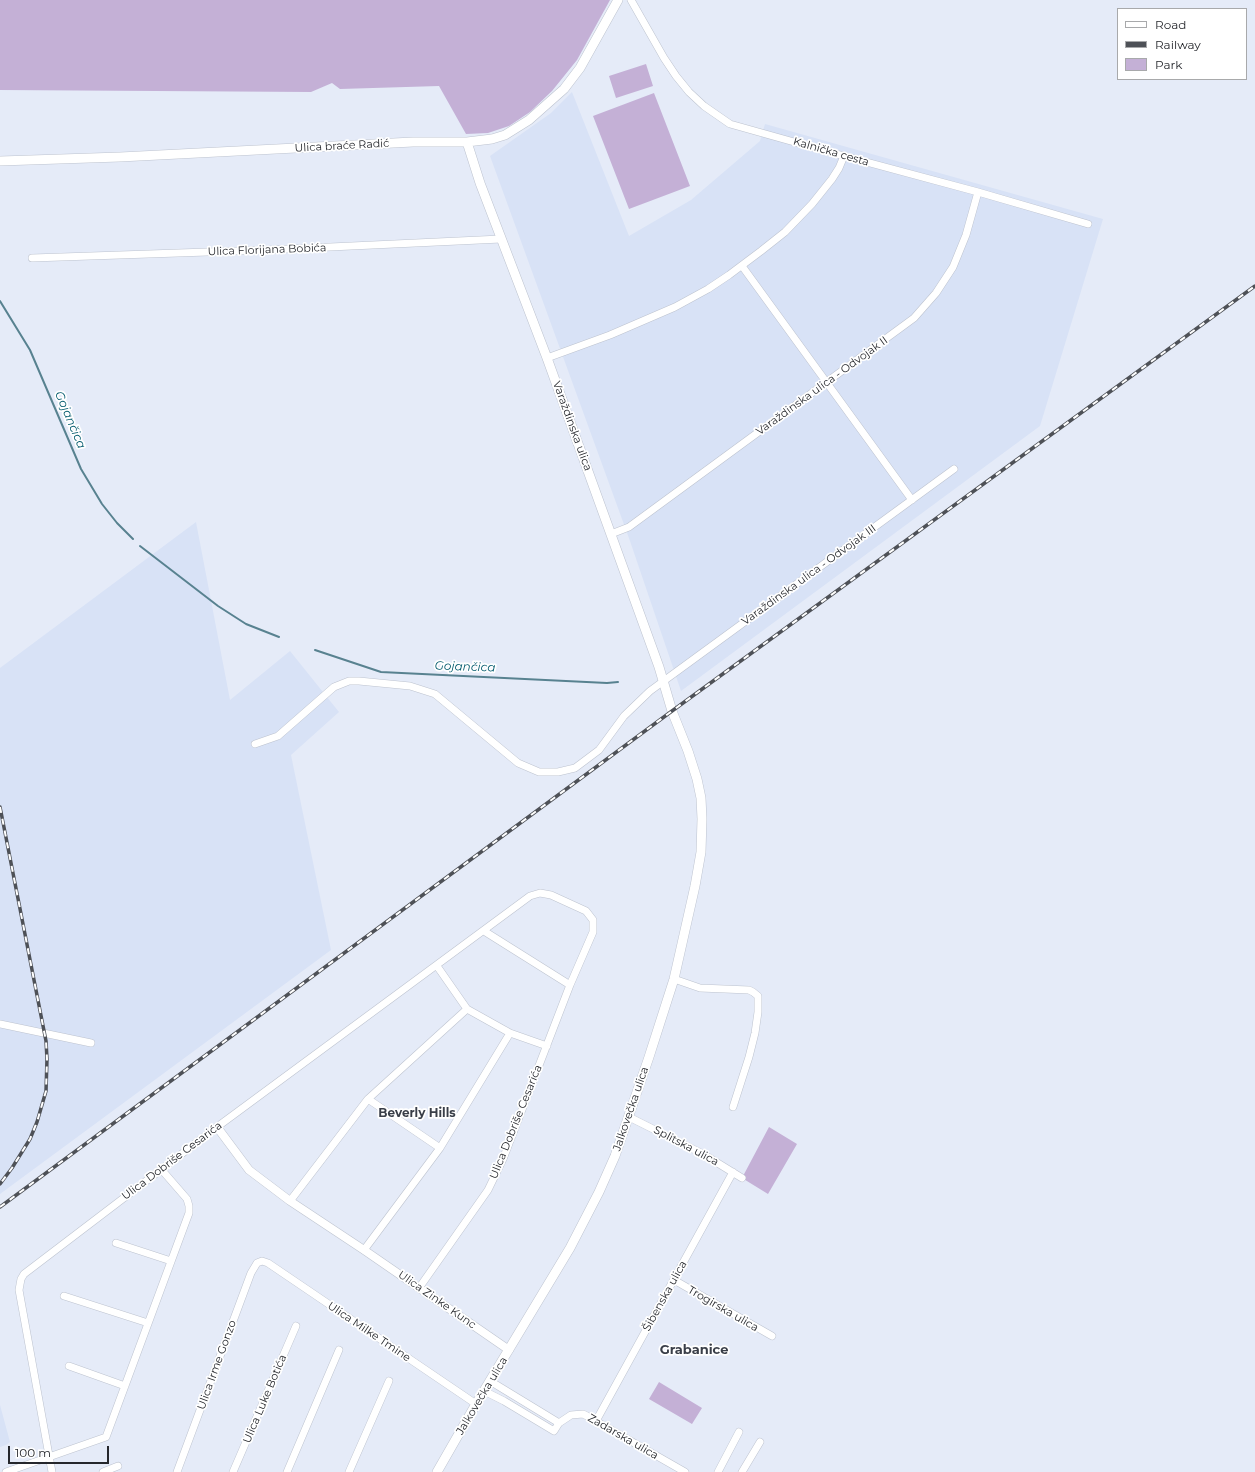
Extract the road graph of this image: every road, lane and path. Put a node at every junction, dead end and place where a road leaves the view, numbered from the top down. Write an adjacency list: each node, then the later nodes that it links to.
1 (618, 0): 3 (main road, Ulica braće Radić)
2 (631, 0): 4 (street, Kalnička cesta)
3 (467, 142): 5 (main road, Ulica braće Radić); 8 (main road, Varaždinska ulica)
4 (844, 156): 6 (street, Kalnička cesta); 10 (street)
5 (0, 161)
6 (978, 192): 7 (street, Kalnička cesta); 12 (street, Varaždinska ulica - Odvojak II)
7 (1088, 224)
8 (501, 239): 9 (street, Ulica Florijana Bobića); 11 (main road, Varaždinska ulica)
9 (32, 258)
10 (742, 266): 11 (street); 12 (street)
11 (547, 358): 15 (main road, Varaždinska ulica)
12 (826, 382): 14 (street); 15 (street, Varaždinska ulica - Odvojak II)
13 (954, 468): 14 (street, Varaždinska ulica - Odvojak III)
14 (912, 500): 16 (street, Varaždinska ulica - Odvojak III)
15 (611, 534): 16 (main road, Varaždinska ulica)
16 (664, 682): 17 (main road, Varaždinska ulica); 18 (street, Varaždinska ulica - Odvojak III)
17 (672, 711): 21 (main road, Jalkovečka ulica)
18 (255, 744)
19 (484, 931): 20 (street, Ulica Dobriše Cesarića); 22 (street); 22 (street, Ulica Dobriše Cesarića)
20 (437, 966): 23 (street); 31 (street, Ulica Dobriše Cesarića)
21 (674, 979): 29 (street); 30 (main road, Jalkovečka ulica)
22 (570, 986): 27 (street, Ulica Dobriše Cesarića)
23 (468, 1009): 25 (street); 28 (street)
24 (0, 1024): 26 (street)
25 (510, 1033): 27 (street); 32 (street)
26 (91, 1043)
27 (547, 1046): 42 (street, Ulica Dobriše Cesarića)
28 (368, 1099): 32 (street); 36 (street)
29 (733, 1107)
30 (629, 1117): 34 (street, Splitska ulica); 48 (main road, Jalkovečka ulica)
31 (217, 1127): 33 (street, Ulica Dobriše Cesarića); 36 (street, Ulica Zinke Kunc)
32 (440, 1148): 38 (street)
33 (160, 1169): 39 (street); 59 (street, Ulica Dobriše Cesarića)
34 (733, 1172): 35 (street, Splitska ulica); 41 (street, Šibenska ulica)
35 (742, 1178)
36 (290, 1201): 38 (street, Ulica Zinke Kunc)
37 (116, 1243): 39 (street)
38 (364, 1250): 42 (street, Ulica Zinke Kunc)
39 (171, 1261): 44 (street)
40 (262, 1261): 54 (street, Ulica Milke Tmine); 64 (street, Ulica Irme Gonzo)
41 (674, 1280): 46 (street, Trogirska ulica); 55 (street, Šibenska ulica)
42 (419, 1288): 48 (street, Ulica Zinke Kunc)
43 (64, 1296): 44 (street)
44 (148, 1323): 52 (street)
45 (296, 1326): 65 (street, Ulica Luke Botića)
46 (772, 1336)
47 (339, 1350): 66 (street)
48 (509, 1350): 51 (main road, Jalkovečka ulica)
49 (69, 1366): 52 (street)
50 (389, 1381): 67 (street)
51 (490, 1381): 53 (main road, Jalkovečka ulica); 56 (street)
52 (125, 1386): 59 (street)
53 (484, 1391): 54 (main road, Jalkovečka ulica); 56 (street, Zadarska ulica)
54 (476, 1404): 68 (main road, Jalkovečka ulica)
55 (596, 1421): 56 (street, Zadarska ulica); 69 (street, Zadarska ulica)
56 (560, 1423)
57 (739, 1432): 70 (street)
58 (760, 1442): 71 (street)
59 (49, 1457): 61 (street); 62 (street, Ulica Dobriše Cesarića)
60 (118, 1466): 63 (street)
61 (6, 1472)
62 (52, 1472)
63 (103, 1472)
64 (177, 1472)
65 (233, 1472)
66 (287, 1472)
67 (349, 1472)
68 (437, 1472)
69 (685, 1472)
70 (718, 1472)
71 (742, 1472)

